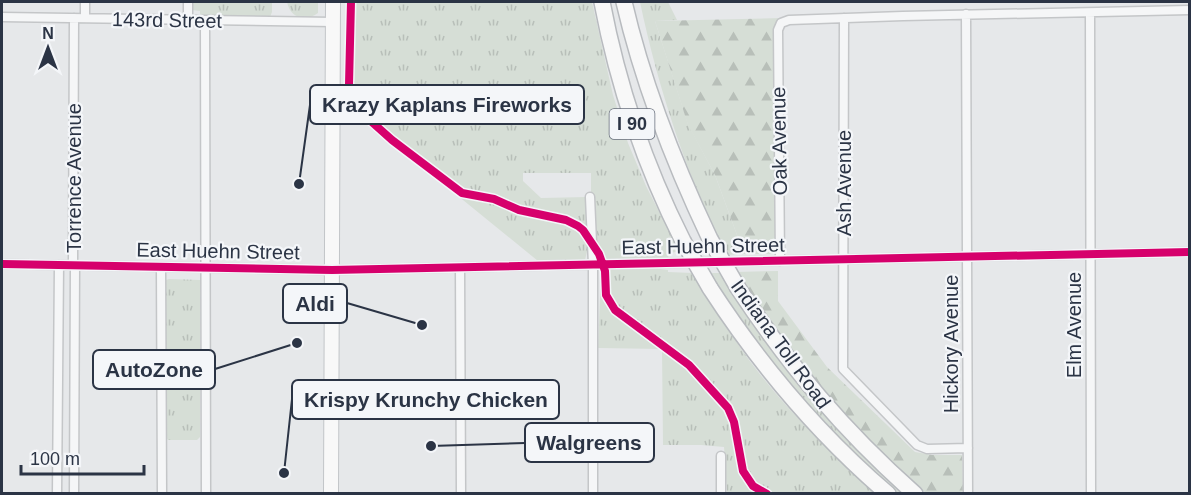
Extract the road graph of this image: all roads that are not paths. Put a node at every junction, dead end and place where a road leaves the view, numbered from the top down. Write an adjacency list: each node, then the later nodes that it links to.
1 (85, 2): 11 (street)
2 (188, 2): 13 (street)
3 (333, 2): 15 (main road)
4 (602, 2): 40 (highway, Indiana Toll Road / I 90, bridge)
5 (624, 2): 41 (highway, Indiana Toll Road / I 90, bridge)
6 (1190, 10): 7 (street)
7 (1090, 13): 8 (street); 18 (street, Elm Avenue)
8 (966, 14): 12 (street); 19 (street, Hickory Avenue)
9 (2, 17): 10 (street, 143rd Street)
10 (74, 18): 11 (street, 143rd Street); 24 (street, Torrence Avenue)
11 (85, 18): 13 (street, 143rd Street)
12 (844, 18): 20 (street, Ash Avenue); 21 (street, Oak Avenue)
13 (188, 20): 14 (street, 143rd Street)
14 (205, 20): 15 (street, 143rd Street); 27 (street)
15 (333, 22): 29 (main road)
16 (590, 197): 25 (street)
17 (1190, 252): 18 (street, East Huehn Street)
18 (1091, 254): 19 (street, East Huehn Street); 43 (street, Elm Avenue)
19 (967, 257): 20 (street, East Huehn Street); 30 (street, Hickory Avenue)
20 (844, 260): 21 (street, East Huehn Street); 30 (street, Ash Avenue)
21 (780, 261): 25 (street, East Huehn Street)
22 (2, 264): 23 (street, East Huehn Street)
23 (59, 265): 24 (street, East Huehn Street); 32 (street, Torrence Avenue)
24 (74, 265): 26 (street, East Huehn Street); 33 (street, Torrence Avenue)
25 (593, 265): 28 (street, East Huehn Street); 38 (street)
26 (161, 267): 27 (street, East Huehn Street); 34 (street)
27 (205, 268): 29 (street, East Huehn Street); 35 (street)
28 (460, 268): 29 (street, East Huehn Street); 37 (street)
29 (332, 270): 36 (main road)
30 (968, 448): 42 (street, Hickory Avenue)
31 (721, 456): 39 (street)
32 (57, 494)
33 (74, 494)
34 (162, 494)
35 (206, 494)
36 (331, 494)
37 (461, 494)
38 (593, 494)
39 (721, 494)
40 (888, 494)
41 (915, 494)
42 (968, 494)
43 (1091, 494)

